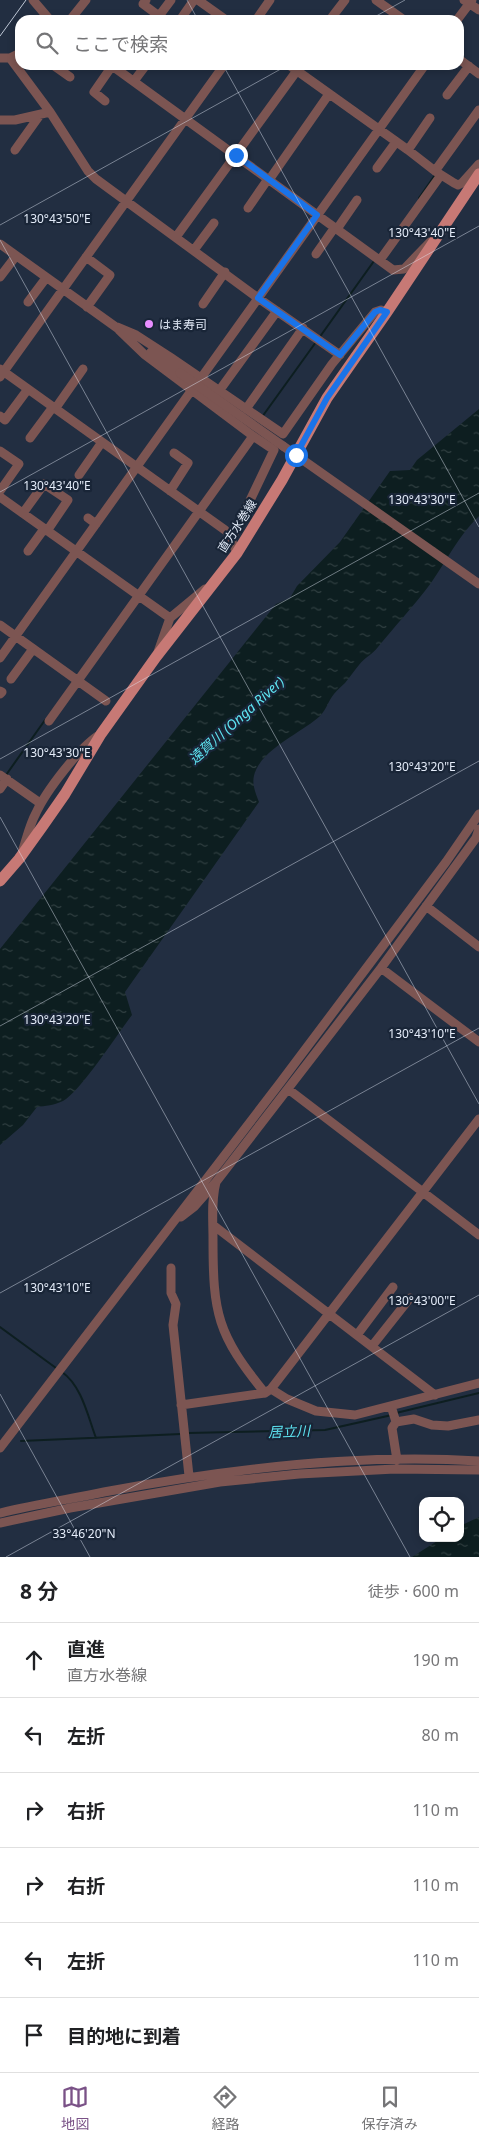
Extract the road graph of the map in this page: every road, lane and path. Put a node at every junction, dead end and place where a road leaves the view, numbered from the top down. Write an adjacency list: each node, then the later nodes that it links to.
1 (33, 0): 12 (street)
2 (146, 0): 14 (street)
3 (171, 0): 15 (street)
4 (194, 0): 16 (street)
5 (198, 0): 10 (street)
6 (270, 0): 18 (street)
7 (345, 0): 19 (street)
8 (376, 0): 20 (street)
9 (85, 1): 13 (street)
10 (212, 4): 17 (street)
11 (471, 4): 21 (street)
12 (46, 15)
13 (74, 15)
14 (158, 15)
15 (160, 15)
16 (184, 15)
17 (222, 15)
18 (260, 15)
19 (334, 15)
20 (397, 15)
21 (461, 15)
22 (15, 56): 24 (street)
23 (0, 58): 24 (street)
24 (10, 58): 26 (street)
25 (464, 62): 27 (street)
26 (15, 65)
27 (469, 66): 37 (street); 41 (street)
28 (19, 70): 44 (street)
29 (60, 70): 38 (street)
30 (108, 70): 42 (street)
31 (118, 70): 39 (street)
32 (142, 70): 39 (street)
33 (220, 70): 47 (street)
34 (298, 70): 53 (street)
35 (301, 70): 40 (street)
36 (422, 70): 49 (street)
37 (479, 74)
38 (70, 78)
39 (134, 81): 47 (street)
40 (329, 94): 49 (street); 58 (street)
41 (446, 96)
42 (105, 101)
43 (479, 110): 56 (street)
44 (50, 112): 45 (street); 60 (street)
45 (40, 115): 48 (street); 51 (street)
46 (430, 118): 52 (street)
47 (186, 119): 53 (street); 60 (street)
48 (0, 120)
49 (380, 131): 50 (street); 62 (street)
50 (396, 142): 52 (street); 55 (street)
51 (15, 150)
52 (408, 150): 56 (street)
53 (236, 155): 58 (street); 65 (street)
54 (479, 164): 56 (street)
55 (377, 168)
56 (437, 173): 72 (street)
57 (479, 174): 66 (main road, 直方水巻線)
58 (269, 180): 61 (street); 62 (street)
59 (357, 200): 64 (street)
60 (126, 201): 65 (street); 71 (street)
61 (248, 208)
62 (319, 217): 64 (street); 77 (street)
63 (214, 223): 68 (street)
64 (336, 228): 69 (street); 72 (street)
65 (176, 237): 68 (street)
66 (436, 239): 72 (street); 82 (main road, 直方水巻線)
67 (0, 244): 70 (street)
68 (194, 250): 73 (street)
69 (316, 254)
70 (16, 256): 74 (street); 75 (street)
71 (86, 257): 76 (street); 80 (street)
72 (378, 259)
73 (225, 272): 77 (street); 79 (street)
74 (0, 277)
75 (46, 278): 76 (street); 78 (street)
76 (63, 290): 80 (street); 87 (street)
77 (260, 299): 81 (street); 88 (street)
78 (28, 302)
79 (203, 304)
80 (88, 307): 83 (street)
81 (277, 311): 84 (street); 90 (street)
82 (387, 312): 85 (street); 100 (main road, 直方水巻線)
83 (117, 327): 88 (street); 91 (street); 100 (street, bridge)
84 (303, 328): 85 (street); 93 (street)
85 (340, 355): 93 (street)
86 (83, 369): 92 (street)
87 (1, 373): 89 (street)
88 (203, 379): 90 (street)
89 (28, 389): 92 (street); 94 (street)
90 (220, 391): 93 (street)
91 (194, 392): 95 (street); 101 (street)
92 (54, 408): 96 (street); 97 (street)
93 (246, 409)
94 (0, 416)
95 (251, 435): 106 (street); 113 (street)
96 (30, 438)
97 (102, 442): 101 (street); 102 (street)
98 (0, 451): 104 (street)
99 (174, 453): 103 (street)
100 (298, 457): 113 (main road, 直方水巻線); 116 (street)
101 (139, 468): 103 (street); 109 (street)
102 (79, 475)
103 (170, 490): 106 (street)
104 (0, 491)
105 (0, 497): 107 (street)
106 (197, 510): 111 (street); 117 (street)
107 (22, 513): 110 (street); 110 (street)
108 (88, 518): 109 (street)
109 (96, 524): 114 (street)
110 (46, 530): 112 (street); 114 (street)
111 (225, 530)
112 (28, 551)
113 (237, 552): 115 (main road, 直方水巻線)
114 (78, 553): 117 (street); 120 (street)
115 (213, 582): 118 (street); 122 (main road, 直方水巻線)
116 (479, 584)
117 (136, 595): 118 (street); 125 (street)
118 (170, 618): 122 (street)
119 (0, 625): 120 (street)
120 (17, 638): 121 (street); 123 (street)
121 (32, 649): 124 (street); 125 (street)
122 (156, 657): 128 (main road, 直方水巻線)
123 (0, 658)
124 (10, 679)
125 (76, 679): 126 (street); 127 (street)
126 (106, 701)
127 (50, 721)
128 (101, 734): 131 (street); 134 (main road, 直方水巻線)
129 (4, 777): 130 (street); 131 (street)
130 (0, 789)
131 (40, 803): 134 (street)
132 (479, 814): 144 (street)
133 (478, 837): 136 (street)
134 (19, 859): 135 (main road, 直方水巻線)
135 (0, 881)
136 (426, 906): 137 (street); 138 (street)
137 (479, 947)
138 (381, 968): 139 (street); 140 (street)
139 (479, 1042)
140 (288, 1089): 142 (street); 143 (street)
141 (479, 1119): 143 (street)
142 (216, 1182): 144 (street); 145 (street)
143 (423, 1192): 146 (street); 150 (street)
144 (173, 1223): 160 (street)
145 (213, 1225): 150 (street); 154 (street)
146 (479, 1235)
147 (171, 1268): 156 (street)
148 (393, 1287): 151 (street)
149 (410, 1298): 152 (street)
150 (330, 1314): 151 (street); 154 (street)
151 (357, 1335): 152 (street)
152 (372, 1346): 155 (street)
153 (479, 1383): 155 (street)
154 (268, 1391): 156 (street); 157 (street)
155 (435, 1395): 157 (street)
156 (181, 1405): 164 (street)
157 (392, 1407): 159 (street)
158 (479, 1420): 159 (street)
159 (395, 1421): 161 (street)
160 (0, 1448)
161 (397, 1460): 162 (street); 164 (street)
162 (479, 1461)
163 (479, 1470): 165 (street)
164 (189, 1476): 165 (street); 166 (street)
165 (212, 1483): 167 (street)
166 (0, 1513)
167 (0, 1523)

